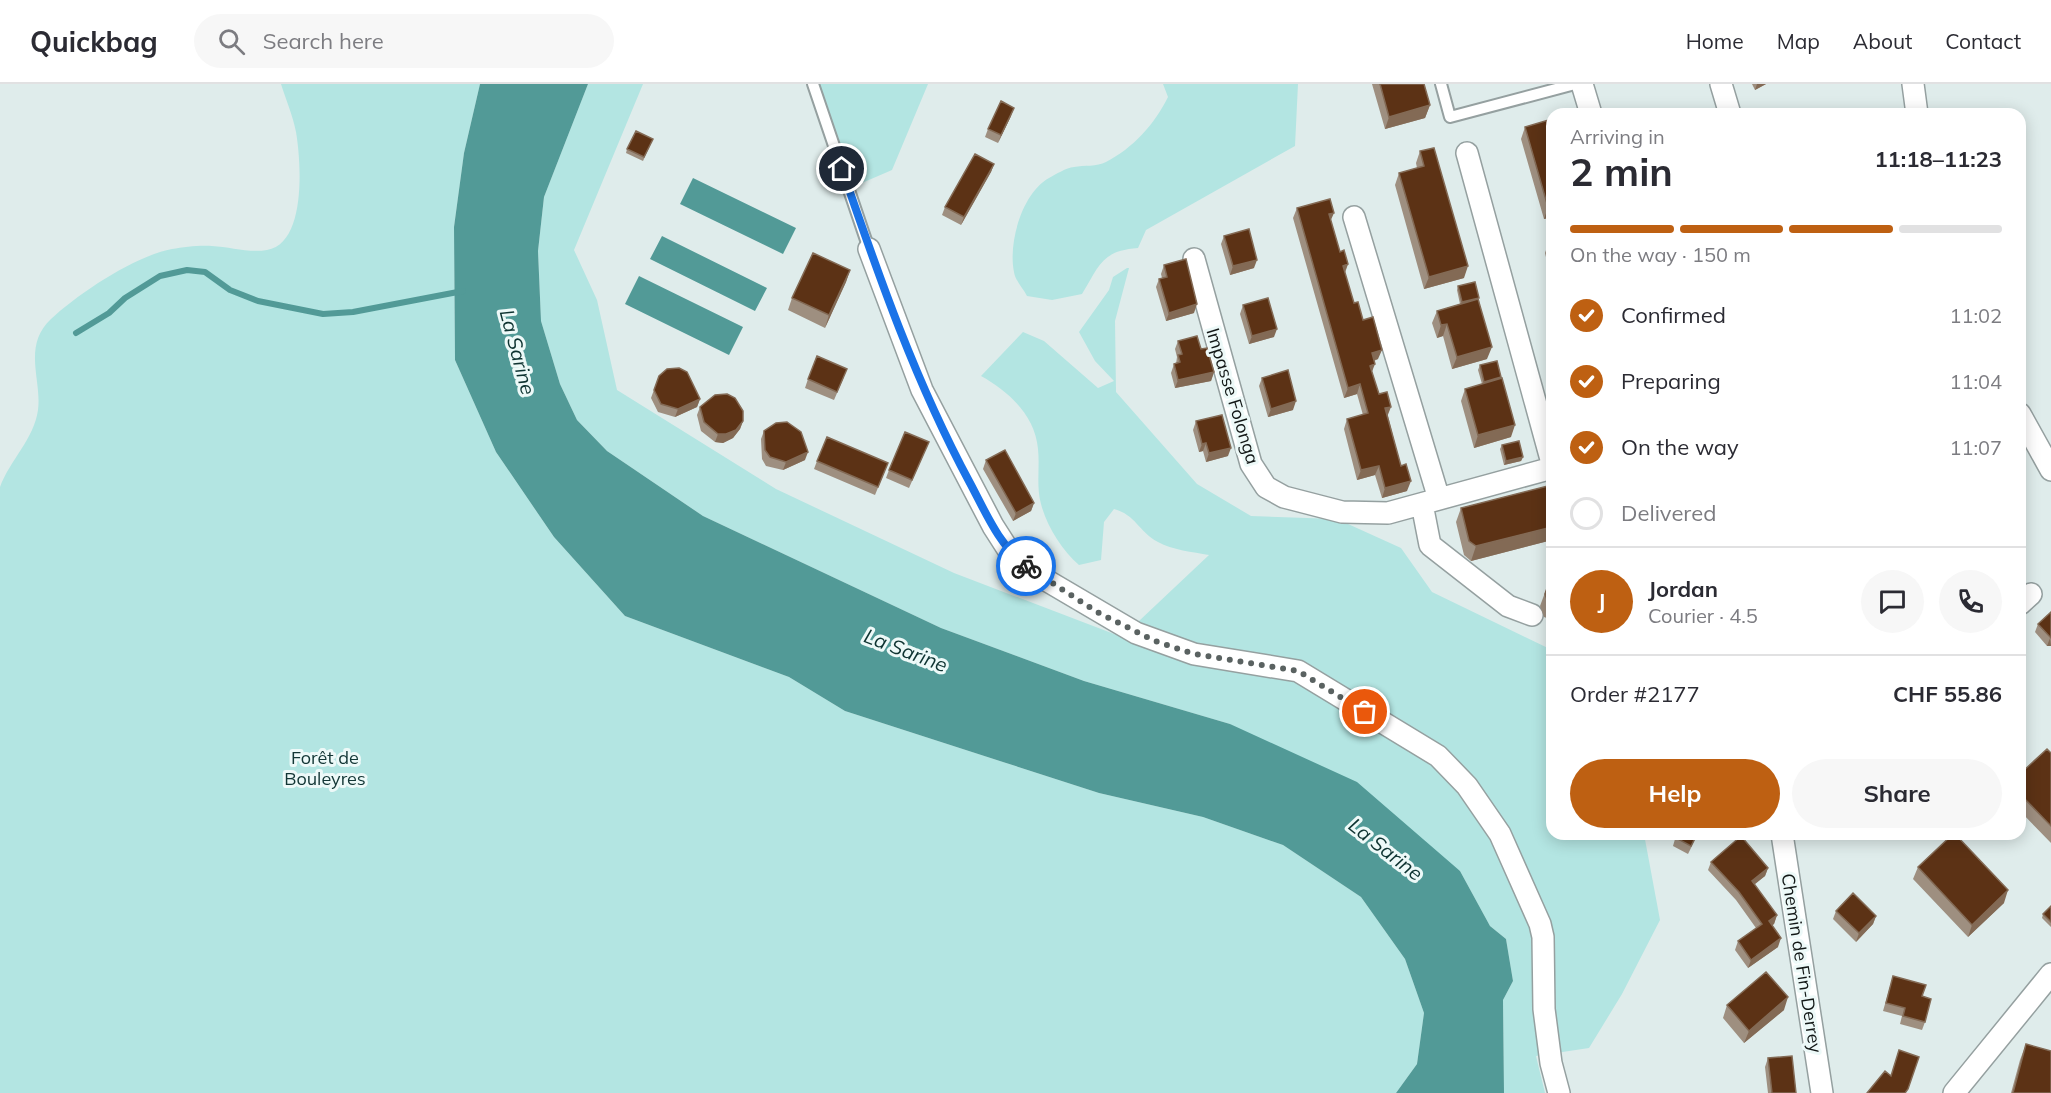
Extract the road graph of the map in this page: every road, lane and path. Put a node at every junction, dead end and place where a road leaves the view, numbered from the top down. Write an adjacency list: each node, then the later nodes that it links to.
1 (813, 84): 12 (lane)
2 (1441, 84): 3 (lane)
3 (1575, 84)
4 (1582, 84): 7 (street)
5 (1721, 84): 8 (street)
6 (1913, 84): 9 (street)
7 (1589, 108)
8 (1728, 108)
9 (1916, 108)
10 (1467, 153): 15 (street)
11 (1354, 217): 18 (street)
12 (869, 249): 22 (street)
13 (1194, 260): 18 (street, Impasse Folonga)
14 (2026, 425): 17 (street)
15 (1546, 441)
16 (1546, 470): 18 (street, Impasse Folonga)
17 (2051, 470)
18 (1430, 501): 19 (street)
19 (1532, 615)
20 (1783, 840): 23 (street, Chemin de Fin-Derrey)
21 (2051, 974): 24 (street)
22 (1558, 1093)
23 (1822, 1093)
24 (1954, 1093)

